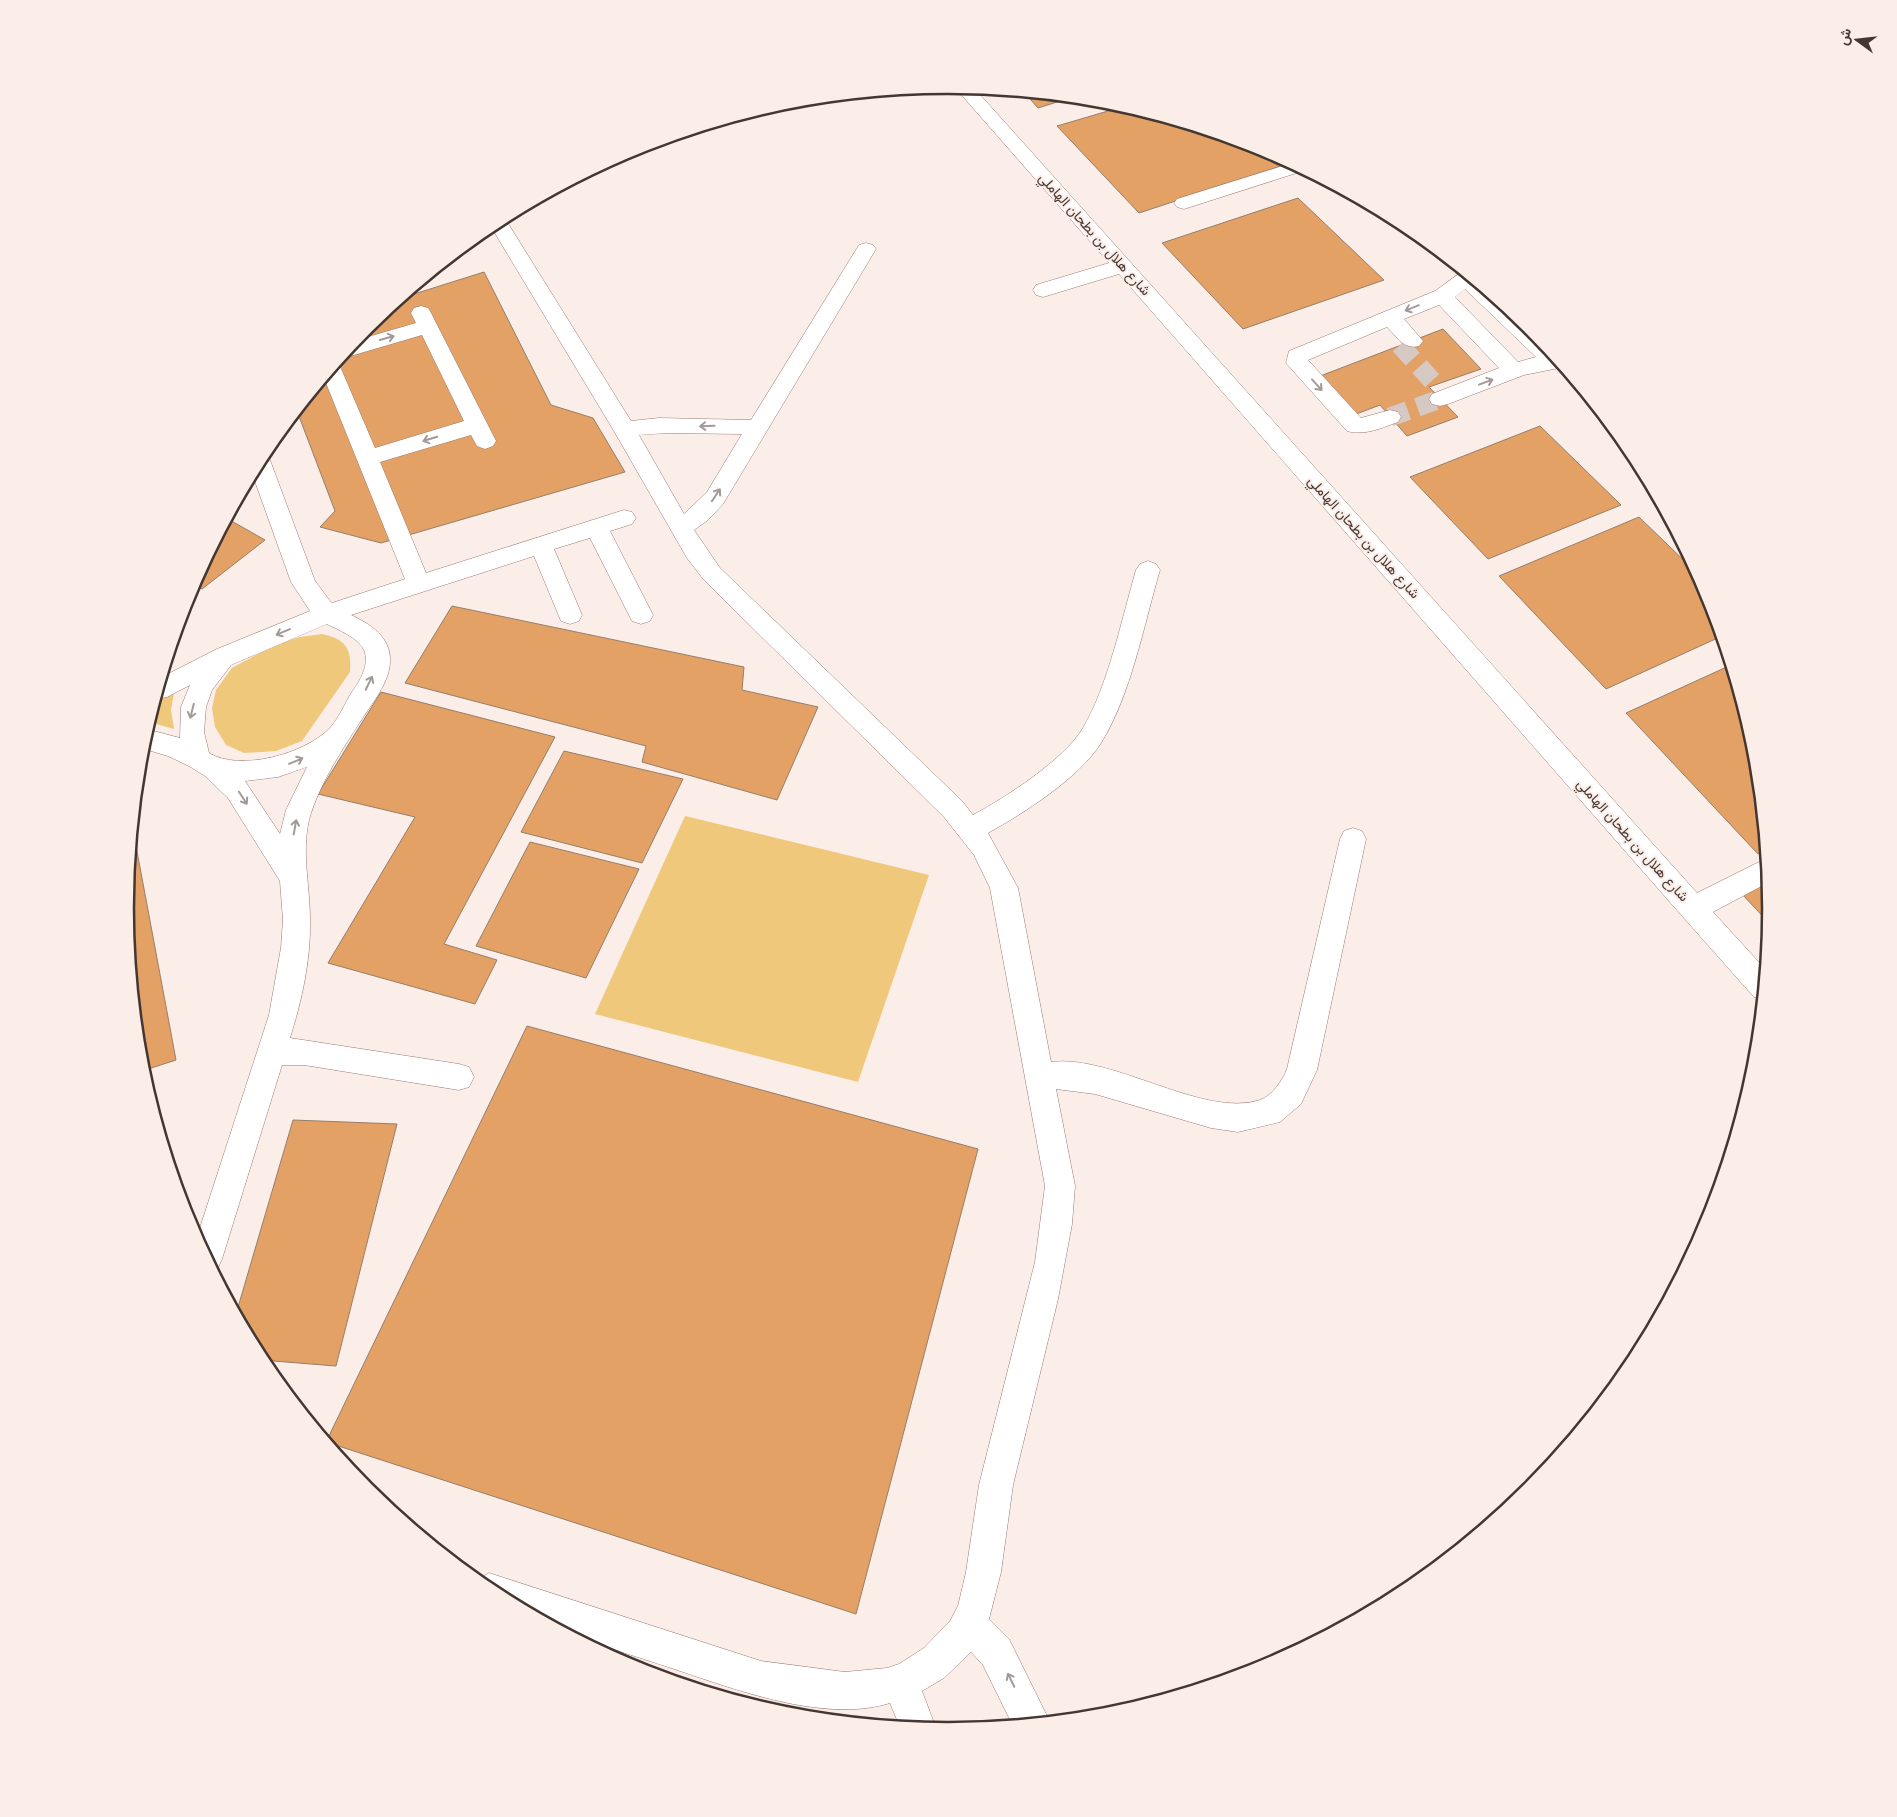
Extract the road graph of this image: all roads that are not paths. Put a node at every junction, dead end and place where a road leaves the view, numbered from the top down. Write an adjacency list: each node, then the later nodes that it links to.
1 (971, 94): 6 (street, شارع هلال بن بطحان الهاملي)
2 (1290, 170): 3 (street)
3 (1184, 203)
4 (501, 228): 19 (street)
5 (866, 249): 18 (street)
6 (1123, 266): 8 (street); 40 (street, شارع هلال بن بطحان الهاملي)
7 (1465, 279): 9 (street)
8 (1043, 290)
9 (1442, 296): 10 (street, one-way to 10); 14 (street)
10 (1384, 320): 11 (street); 17 (street, one-way to 17)
11 (1406, 343)
12 (360, 345): 20 (street, one-way to 20)
13 (1553, 362): 14 (street)
14 (1515, 372): 16 (street, one-way to 14)
15 (333, 374): 20 (street)
16 (1446, 391)
17 (1390, 417)
18 (756, 428): 19 (street, one-way to 19); 24 (street, one-way to 18)
19 (625, 430): 24 (street)
20 (368, 458): 27 (street)
21 (262, 470): 28 (street)
22 (624, 518): 23 (street)
23 (596, 527): 25 (street); 30 (street)
24 (681, 528): 36 (street)
25 (541, 545): 27 (street); 29 (street)
26 (1148, 570): 36 (street)
27 (419, 584): 28 (street)
28 (328, 613): 31 (street, one-way to 31); 33 (street, one-way to 28)
29 (570, 615)
30 (641, 615)
31 (226, 656): 32 (street); 35 (street, one-way to 35)
32 (165, 686)
33 (339, 735): 35 (street, one-way to 33); 39 (street, one-way to 33)
34 (151, 740): 35 (street)
35 (206, 764): 39 (street, one-way to 39)
36 (971, 829): 44 (street)
37 (1353, 839): 44 (street)
38 (1762, 871): 40 (street)
39 (292, 876): 42 (street)
40 (1694, 908): 41 (street, شارع هلال بن بطحان الهاملي)
41 (1760, 983)
42 (272, 1051): 43 (street); 45 (street)
43 (459, 1077)
44 (1040, 1077): 47 (street)
45 (209, 1249)
46 (521, 1602): 48 (street)
47 (969, 1624): 48 (street); 49 (street, one-way to 47)
48 (900, 1683): 50 (street)
49 (1029, 1719)
50 (916, 1722)

